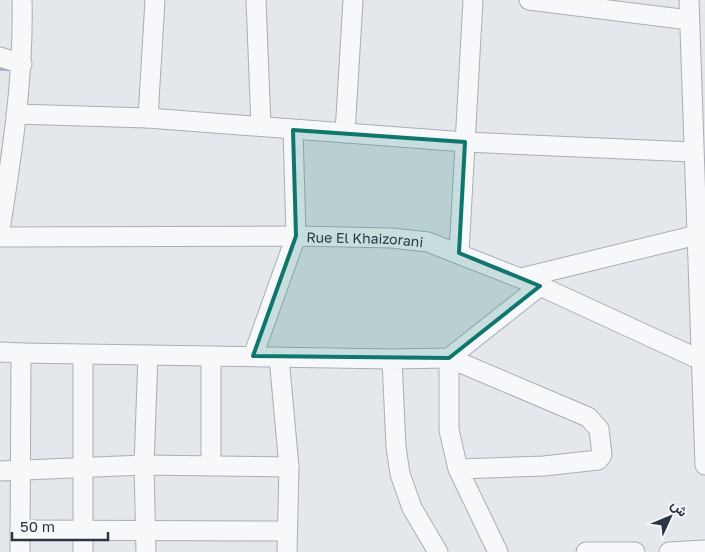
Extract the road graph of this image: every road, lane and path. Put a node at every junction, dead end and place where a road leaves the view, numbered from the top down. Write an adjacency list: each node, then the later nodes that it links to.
1 (22, 0): 9 (street)
2 (155, 0): 11 (street)
3 (256, 0): 12 (street)
4 (353, 0): 14 (street)
5 (473, 0): 15 (street)
6 (529, 0): 7 (street)
7 (693, 10): 16 (street)
8 (0, 57): 9 (street)
9 (22, 64): 10 (street)
10 (16, 114): 11 (street); 17 (street)
11 (148, 118): 12 (street)
12 (261, 126): 13 (street)
13 (293, 130): 14 (street); 21 (street)
14 (345, 134): 15 (street)
15 (465, 142): 16 (street); 23 (street)
16 (693, 152): 18 (street)
17 (5, 166): 19 (street)
18 (700, 174): 20 (street)
19 (0, 230)
20 (696, 235): 24 (street); 35 (street)
21 (296, 236): 22 (street, Rue El Khaizorani); 23 (street, Rue El Khaizorani); 31 (street)
22 (0, 237)
23 (459, 253): 24 (street, Rue El Khaizorani)
24 (521, 278): 25 (street, Rue El Khaizorani)
25 (540, 286): 33 (street); 35 (street, Rue El Khaizorani)
26 (0, 352): 27 (street)
27 (20, 354): 29 (street); 43 (street)
28 (148, 355): 29 (street); 30 (street); 36 (street)
29 (83, 356): 40 (street)
30 (211, 356): 31 (street); 38 (street)
31 (253, 356): 32 (street)
32 (279, 357): 34 (street); 39 (street)
33 (449, 358): 34 (street); 41 (street); 41 (street)
34 (392, 359): 53 (street)
35 (703, 362): 37 (street)
36 (144, 465): 38 (street); 40 (street); 46 (street)
37 (705, 465)
38 (211, 466): 39 (street)
39 (289, 467): 47 (street)
40 (82, 469): 43 (street); 45 (street)
41 (458, 469): 54 (street)
42 (0, 471): 43 (street)
43 (19, 471): 44 (street)
44 (20, 530): 45 (street); 49 (street)
45 (83, 530): 46 (street); 50 (street)
46 (146, 531): 47 (street); 51 (street)
47 (287, 531): 52 (street)
48 (705, 550): 58 (street)
49 (20, 552)
50 (83, 552)
51 (146, 552)
52 (287, 552)
53 (438, 552)
54 (498, 552)
55 (586, 552): 56 (street)
56 (603, 552): 57 (street)
57 (635, 552)
58 (670, 552)

